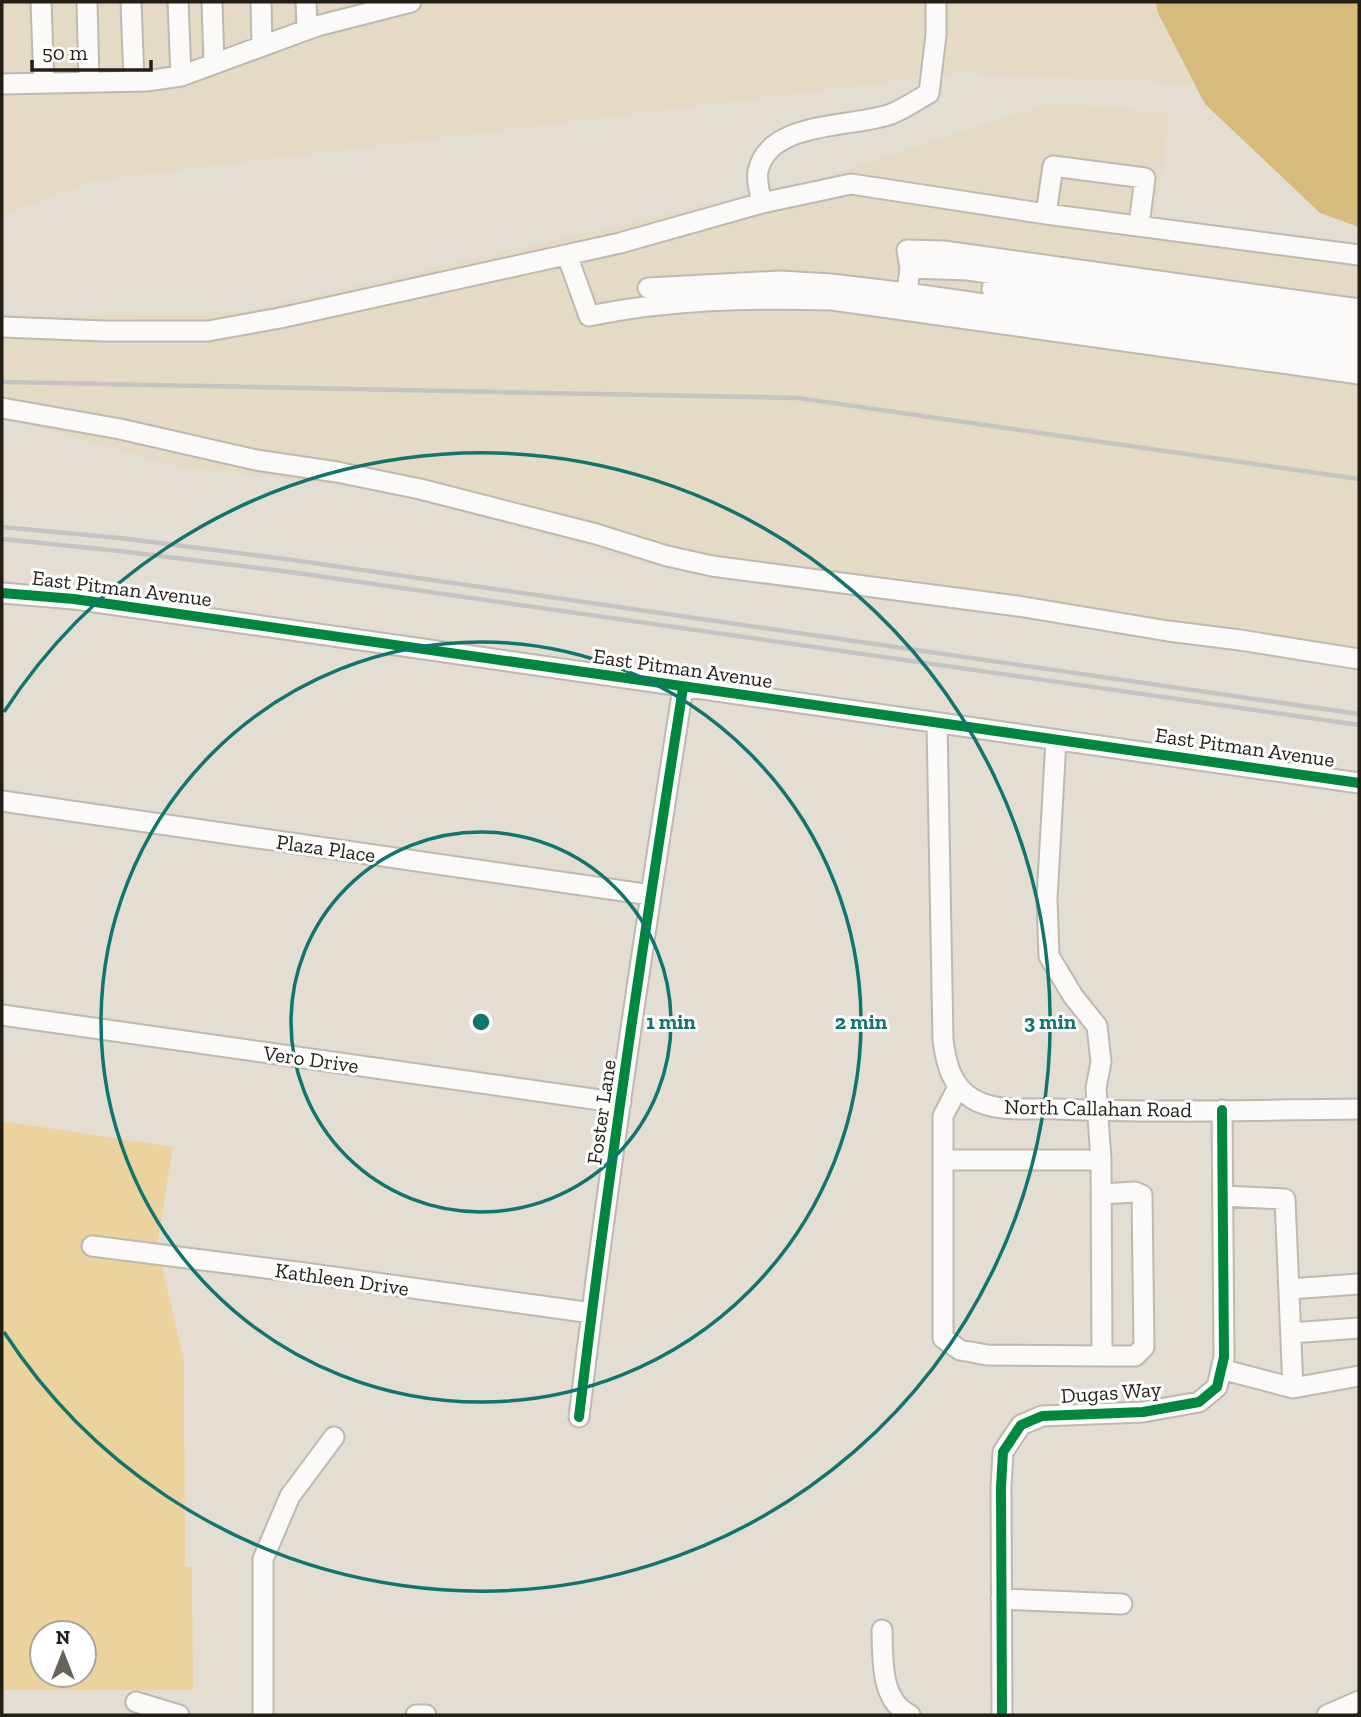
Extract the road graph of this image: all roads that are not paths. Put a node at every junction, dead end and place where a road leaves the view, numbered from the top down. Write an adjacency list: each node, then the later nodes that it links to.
1 (41, 2): 17 (street)
2 (87, 2): 16 (street)
3 (131, 2): 15 (street)
4 (178, 2): 14 (street)
5 (212, 2): 13 (street)
6 (261, 2): 12 (street)
7 (306, 2): 11 (street)
8 (936, 2): 19 (street)
9 (402, 3): 10 (street)
10 (353, 8): 11 (street)
11 (307, 29): 12 (street)
12 (262, 45): 13 (street)
13 (214, 64): 14 (street)
14 (181, 76): 15 (street)
15 (134, 81): 16 (street)
16 (89, 82): 17 (street)
17 (44, 83): 18 (street)
18 (2, 84)
19 (760, 194): 20 (street); 22 (street)
20 (1045, 214): 21 (street); 21 (street)
21 (1139, 225): 23 (street)
22 (567, 255): 29 (street); 33 (street)
23 (1359, 255)
24 (910, 268): 25 (street); 27 (street); 28 (street)
25 (996, 274): 30 (street); 31 (street)
26 (648, 288): 27 (street)
27 (907, 293): 32 (street)
28 (1359, 309)
29 (2, 327)
30 (1359, 328)
31 (1359, 342)
32 (1359, 358)
33 (1359, 374)
34 (2, 408): 36 (street)
35 (2, 593): 37 (street, East Pitman Avenue)
36 (1359, 659)
37 (683, 688): 38 (street, East Pitman Avenue); 42 (street, Foster Lane)
38 (937, 723): 39 (street, East Pitman Avenue); 44 (street)
39 (1056, 740): 40 (street, East Pitman Avenue); 47 (street)
40 (1359, 783)
41 (2, 801): 42 (street, Plaza Place)
42 (651, 895): 45 (street, Foster Lane)
43 (2, 1015): 45 (street, Vero Drive)
44 (958, 1087): 47 (street, North Callahan Road); 49 (street)
45 (621, 1103): 56 (street, Foster Lane)
46 (1359, 1109): 48 (street, North Callahan Road)
47 (1099, 1110): 48 (street, North Callahan Road); 50 (street)
48 (1222, 1110): 52 (street, Dugas Way)
49 (943, 1160): 50 (street); 59 (street)
50 (1101, 1160): 51 (street)
51 (1101, 1194): 59 (street); 59 (street)
52 (1223, 1196): 55 (street); 60 (street, Dugas Way)
53 (92, 1246): 56 (street, Kathleen Drive)
54 (1359, 1284): 55 (street)
55 (1289, 1289): 58 (street)
56 (592, 1313): 63 (street, Foster Lane)
57 (1359, 1328): 58 (street)
58 (1291, 1333): 62 (street)
59 (1102, 1356)
60 (1221, 1369): 62 (street); 65 (street, Dugas Way)
61 (1359, 1376): 62 (street)
62 (1293, 1388)
63 (579, 1417)
64 (334, 1437): 70 (street)
65 (1001, 1599): 66 (street); 75 (street, Dugas Way)
66 (1122, 1604)
67 (882, 1630): 73 (street)
68 (136, 1702): 69 (street)
69 (178, 1715)
70 (263, 1715)
71 (416, 1715): 72 (street)
72 (426, 1715)
73 (910, 1715): 74 (street)
74 (927, 1715)
75 (1002, 1715)

